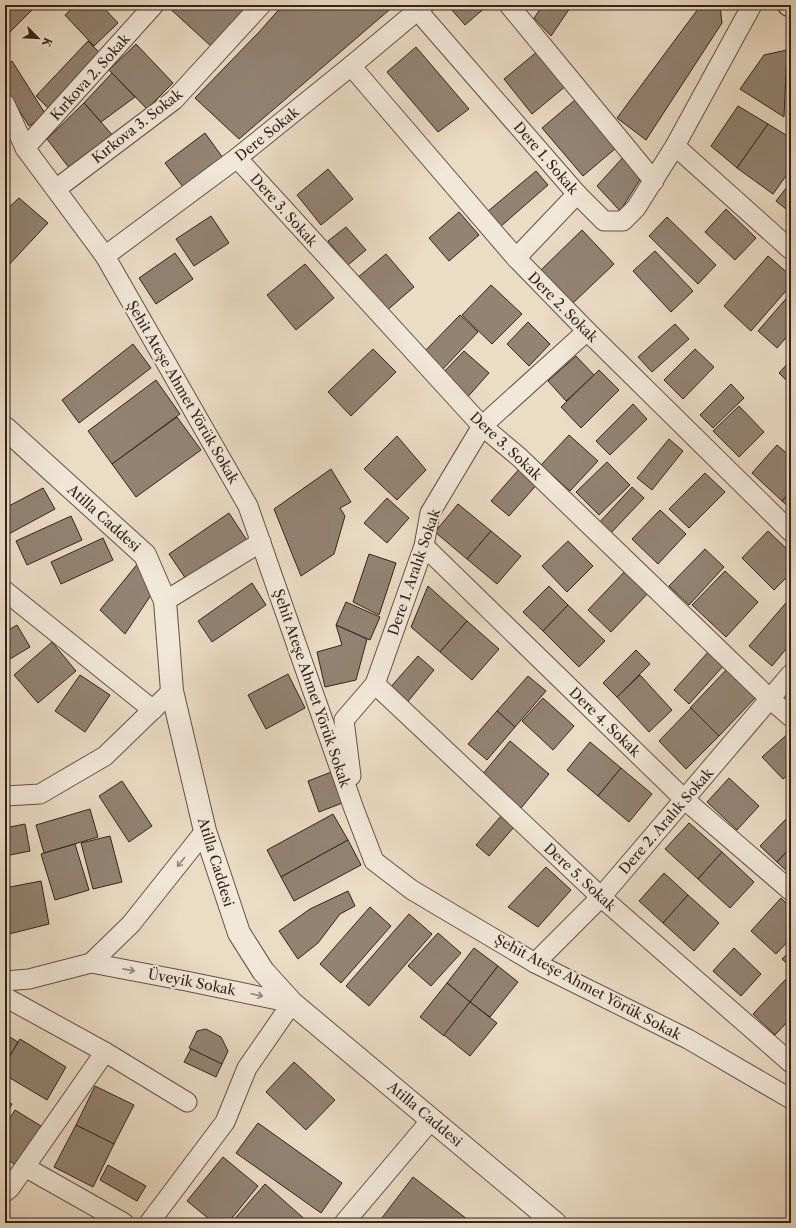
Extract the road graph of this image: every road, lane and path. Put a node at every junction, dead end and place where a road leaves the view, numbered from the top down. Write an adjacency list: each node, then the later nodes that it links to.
1 (154, 5): 9 (street, Kırkova 2. Sokak)
2 (261, 5): 12 (street, Kırkova 3. Sokak)
3 (509, 5): 11 (street)
4 (752, 5): 8 (street, Dere 1. Sokak)
5 (421, 8): 6 (street, Dere Sokak); 13 (street, Dere 1. Sokak)
6 (351, 66): 10 (street, Dere Sokak); 16 (street, Dere 2. Sokak)
7 (5, 104): 9 (street, Şehit Ateşe Ahmet Yörük Sokak)
8 (675, 146): 11 (street, Dere 1. Sokak); 14 (street)
9 (25, 148): 12 (street, Şehit Ateşe Ahmet Yörük Sokak)
10 (237, 158): 15 (street, Dere Sokak); 18 (street, Dere 3. Sokak)
11 (654, 180): 13 (street, Dere 1. Sokak)
12 (56, 189): 15 (street, Şehit Ateşe Ahmet Yörük Sokak)
13 (576, 194): 16 (street)
14 (791, 250)
15 (105, 256): 21 (street, Şehit Ateşe Ahmet Yörük Sokak)
16 (516, 258): 17 (street, Dere 2. Sokak)
17 (587, 331): 18 (street, Dere 1. Aralık Sokak); 20 (street, Dere 2. Sokak)
18 (482, 426): 22 (street, Dere 1. Aralık Sokak); 28 (street, Dere 3. Sokak)
19 (5, 428): 24 (street, Atilla Caddesi)
20 (791, 532)
21 (261, 542): 24 (street); 33 (street, Şehit Ateşe Ahmet Yörük Sokak)
22 (424, 546): 26 (street, Dere 1. Aralık Sokak); 32 (street, Dere 4. Sokak)
23 (5, 591): 29 (street)
24 (164, 601): 27 (street, Atilla Caddesi)
25 (791, 674): 28 (street, Dere 2. Aralık Sokak)
26 (375, 684): 33 (street, Dere 1. Aralık Sokak); 36 (street, Dere 5. Sokak)
27 (172, 692): 29 (street); 34 (street, Atilla Caddesi)
28 (770, 698): 30 (street, Dere 3. Sokak); 32 (street, Dere 2. Aralık Sokak)
29 (153, 710): 31 (street)
30 (791, 717)
31 (5, 796)
32 (684, 799): 35 (street, Dere 4. Sokak); 36 (street, Dere 2. Aralık Sokak)
33 (354, 809): 37 (street, Şehit Ateşe Ahmet Yörük Sokak)
34 (205, 831): 38 (street, Üveyik Sokak, one-way to 38); 41 (street, Atilla Caddesi)
35 (791, 892)
36 (601, 897): 37 (street, Dere 2. Aralık Sokak); 43 (street, Dere 5. Sokak)
37 (535, 962): 44 (street, Şehit Ateşe Ahmet Yörük Sokak)
38 (91, 963): 39 (street, Üveyik Sokak); 41 (street, Üveyik Sokak, one-way to 41)
39 (5, 980)
40 (5, 997): 42 (street)
41 (292, 1003): 46 (street, Atilla Caddesi); 50 (street)
42 (105, 1052): 45 (street); 47 (street)
43 (791, 1063)
44 (791, 1099)
45 (187, 1102)
46 (432, 1119): 51 (street); 52 (street, Atilla Caddesi)
47 (25, 1167): 48 (street); 49 (street)
48 (7, 1188)
49 (124, 1223)
50 (149, 1223)
51 (344, 1223)
52 (555, 1223)

